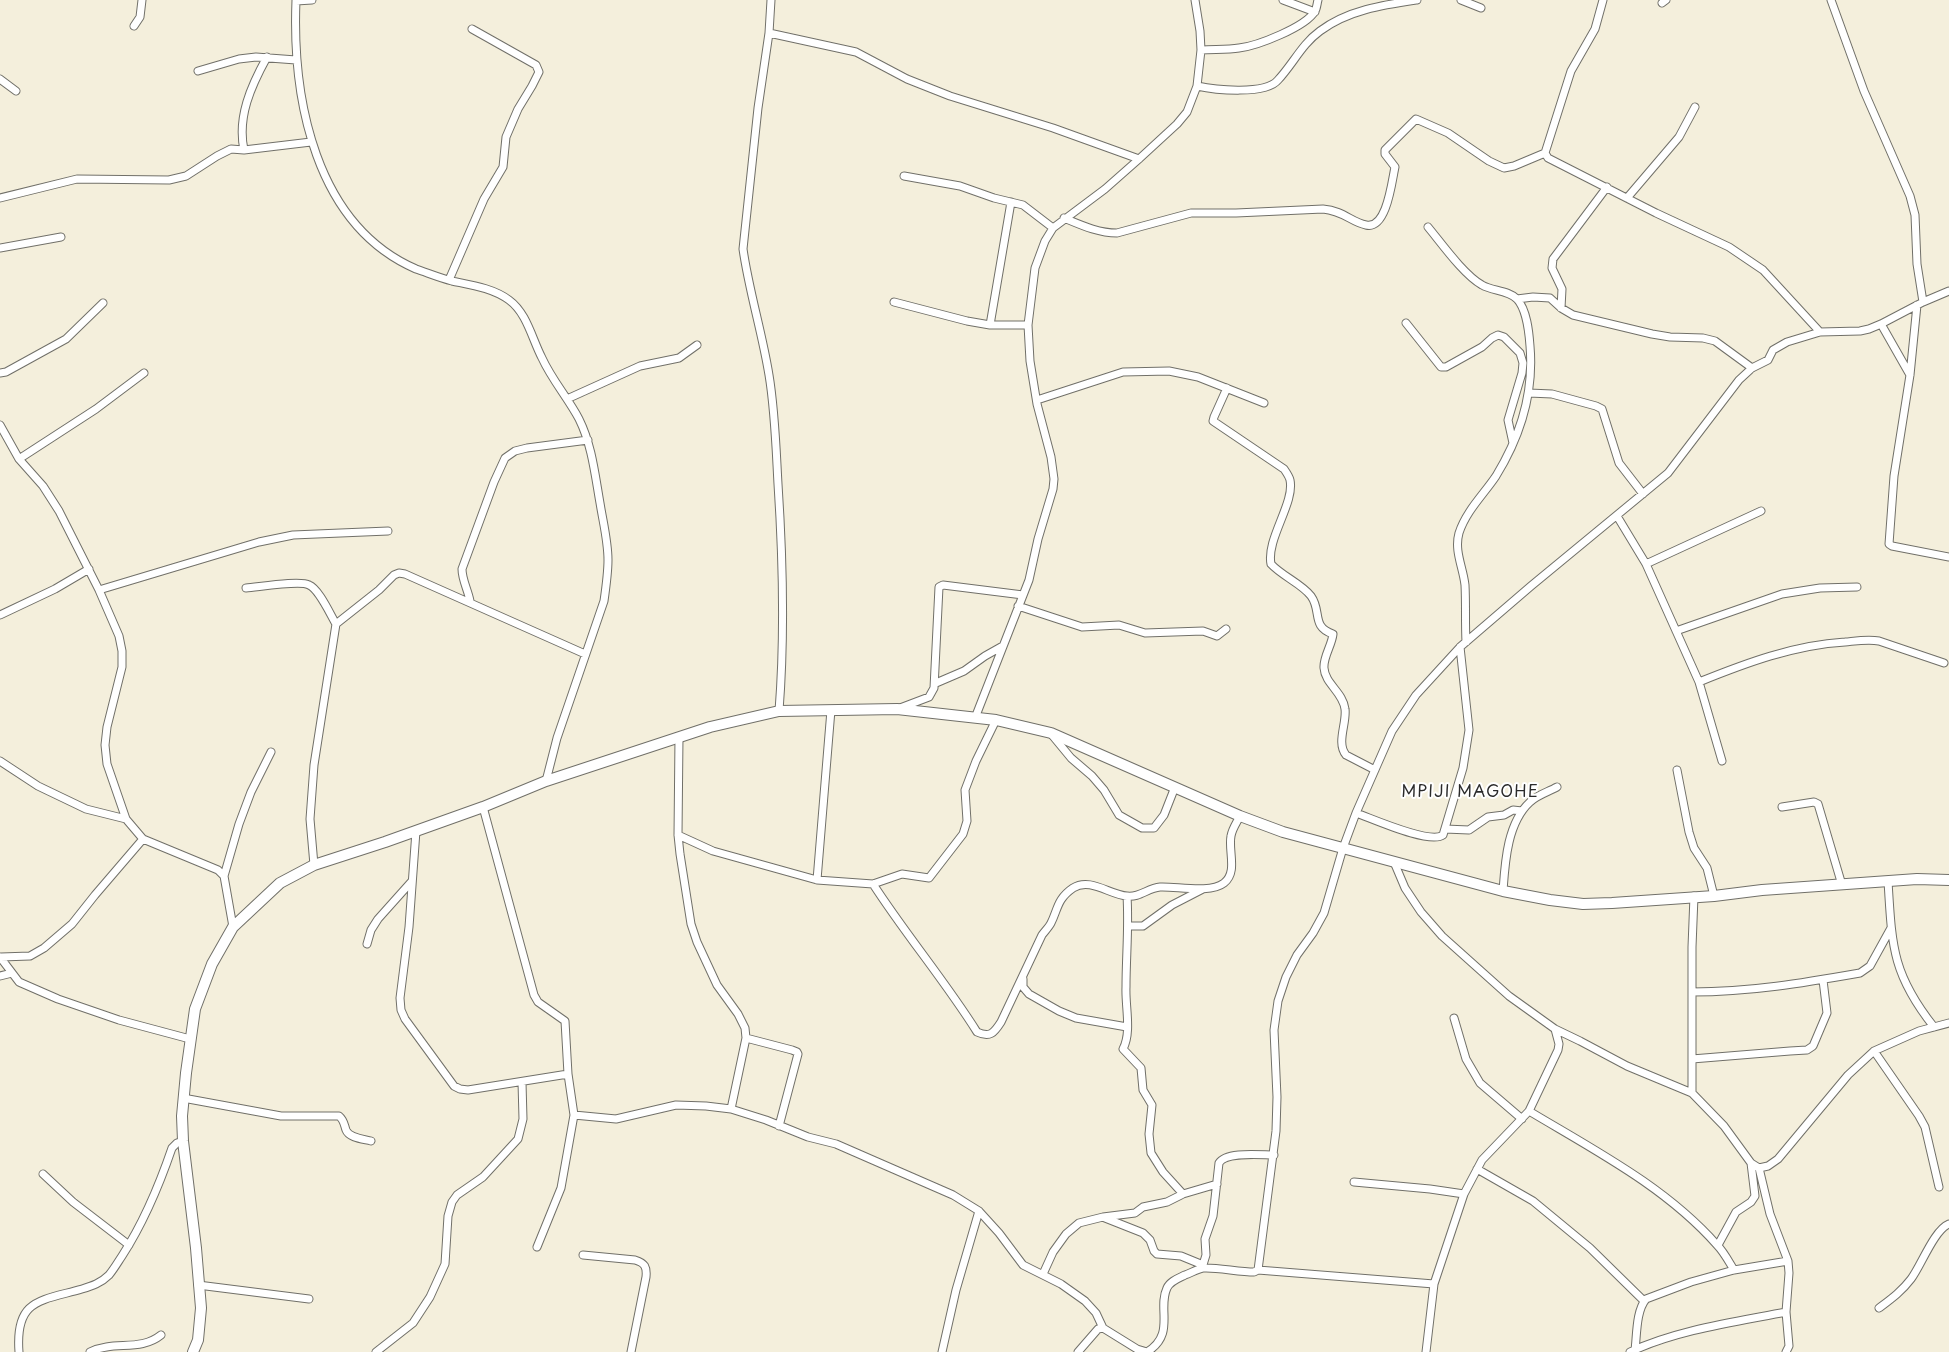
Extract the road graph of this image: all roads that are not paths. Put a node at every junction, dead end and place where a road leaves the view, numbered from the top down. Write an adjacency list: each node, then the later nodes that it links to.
1 (142, 0): 14 (street)
2 (296, 0): 3 (street); 19 (street)
3 (312, 0)
4 (771, 0): 16 (street)
5 (1195, 0): 17 (street)
6 (1283, 0): 13 (street)
7 (1318, 0): 13 (street)
8 (1417, 0): 22 (street)
9 (1461, 0): 12 (street)
10 (1603, 0): 27 (street)
11 (1831, 0): 44 (street)
12 (1481, 8)
13 (1315, 12): 17 (street)
14 (134, 26)
15 (472, 29): 39 (street)
16 (769, 33): 28 (street); 91 (street)
17 (1201, 50): 22 (street)
18 (267, 58): 19 (street); 20 (street); 26 (street)
19 (296, 60): 25 (street)
20 (198, 71)
21 (0, 79): 23 (street)
22 (1197, 86): 28 (street)
23 (16, 91)
24 (1695, 106): 32 (street)
25 (311, 142): 26 (street); 39 (street)
26 (244, 150): 31 (street)
27 (1545, 153): 30 (street); 34 (street)
28 (1139, 159): 34 (street)
29 (904, 176): 33 (street)
30 (1607, 187): 32 (street); 45 (street)
31 (0, 198)
32 (1627, 198): 50 (street)
33 (1011, 202): 36 (street); 48 (street)
34 (1064, 218): 36 (street)
35 (1428, 227): 41 (street)
36 (1053, 228): 49 (street)
37 (61, 237): 38 (street)
38 (0, 248)
39 (449, 280): 58 (street)
40 (1949, 291): 44 (street)
41 (1517, 300): 45 (street); 57 (street)
42 (894, 302): 48 (street)
43 (103, 303): 54 (street)
44 (1920, 303): 47 (street); 55 (street)
45 (1561, 308): 52 (street)
46 (1406, 323): 63 (street)
47 (1881, 324): 50 (street); 55 (street)
48 (990, 325): 49 (street)
49 (1028, 325): 59 (street)
50 (1820, 332): 52 (street)
51 (697, 345): 58 (street)
52 (1752, 368): 65 (street)
53 (144, 373): 64 (street)
54 (0, 374)
55 (1910, 375): 69 (street)
56 (1228, 388): 59 (street); 60 (street); 99 (street)
57 (1529, 393): 63 (street); 65 (street)
58 (567, 399): 62 (street)
59 (1037, 400): 75 (street)
60 (1264, 403)
61 (0, 425): 64 (street)
62 (588, 440): 76 (street); 85 (street)
63 (1513, 443): 82 (street)
64 (18, 459): 71 (street)
65 (1643, 494): 67 (street)
66 (1761, 511): 70 (street)
67 (1617, 516): 70 (street); 82 (street)
68 (388, 530): 74 (street)
69 (1949, 557)
70 (1646, 564): 81 (street)
71 (89, 569): 74 (street); 78 (street)
72 (1857, 587): 81 (street)
73 (246, 588): 79 (street)
74 (99, 590): 109 (street)
75 (1022, 595): 77 (street); 88 (street)
76 (470, 601): 79 (street); 85 (street)
77 (1018, 606): 80 (street); 83 (street)
78 (0, 615)
79 (336, 624): 116 (street)
80 (1226, 630)
81 (1676, 632): 87 (street)
82 (1466, 642): 84 (street)
83 (1001, 647): 88 (street); 92 (street)
84 (1460, 647): 99 (street); 110 (street)
85 (585, 654): 101 (street)
86 (1944, 663): 87 (street)
87 (1699, 682): 98 (street)
88 (936, 683): 89 (street)
89 (897, 709): 90 (street); 92 (street)
90 (831, 710): 91 (street); 118 (street)
91 (779, 711): 95 (street)
92 (975, 718): 93 (street)
93 (996, 720): 94 (street); 122 (street)
94 (1051, 733): 102 (street); 102 (street)
95 (679, 737): 101 (street); 112 (street)
96 (271, 752): 117 (street)
97 (0, 761): 109 (street)
98 (1722, 761)
99 (1375, 770): 107 (street)
100 (1677, 770): 128 (street)
101 (546, 781): 105 (street)
102 (1175, 787): 108 (street)
103 (1558, 787): 106 (street)
104 (1782, 806): 123 (street)
105 (483, 807): 111 (street); 148 (street)
106 (1522, 811): 110 (street); 125 (street)
107 (1356, 813): 110 (street); 114 (street)
108 (1240, 816): 114 (street); 124 (street)
109 (126, 820): 113 (street)
110 (1445, 829)
111 (416, 831): 116 (street); 120 (street)
112 (678, 835): 118 (street); 144 (street)
113 (143, 839): 117 (street); 133 (street)
114 (1343, 848): 115 (street); 159 (street)
115 (1394, 862): 125 (street); 143 (street)
116 (314, 865): 130 (street)
117 (224, 876): 130 (street)
118 (817, 880): 122 (street)
119 (1949, 880): 121 (street)
120 (412, 881): 132 (street); 149 (street)
121 (1888, 881): 123 (street); 131 (street)
122 (873, 884): 136 (street)
123 (1842, 885): 128 (street)
124 (1206, 888): 126 (street); 129 (street)
125 (1502, 891): 127 (street)
126 (1127, 896): 129 (street); 136 (street)
127 (1694, 896): 128 (street); 138 (street)
128 (1714, 896)
129 (1129, 926): 141 (street)
130 (233, 927): 145 (street)
131 (1891, 928): 137 (street); 142 (street)
132 (368, 944)
133 (0, 957): 134 (street)
134 (12, 973): 135 (street); 145 (street)
135 (0, 976)
136 (1024, 976): 141 (street)
137 (1823, 980): 138 (street); 147 (street)
138 (1692, 992): 147 (street)
139 (1454, 1018): 155 (street)
140 (1949, 1023): 142 (street)
141 (1127, 1027): 167 (street)
142 (1934, 1027): 146 (street)
143 (1555, 1029): 150 (street); 153 (street)
144 (746, 1038): 152 (street); 156 (street)
145 (190, 1039): 151 (street)
146 (1874, 1051): 161 (street); 166 (street)
147 (1692, 1059): 150 (street)
148 (568, 1074): 149 (street); 154 (street)
149 (522, 1082): 195 (street)
150 (1692, 1093): 160 (street)
151 (183, 1098): 157 (street); 158 (street)
152 (730, 1109): 154 (street); 156 (street)
153 (1529, 1111): 155 (street); 173 (street)
154 (574, 1115): 174 (street)
155 (1522, 1119): 162 (street)
156 (779, 1126): 169 (street)
157 (182, 1141): 172 (street); 182 (street)
158 (371, 1141)
159 (1274, 1155): 165 (street); 178 (street)
160 (1751, 1163): 161 (street); 173 (street)
161 (1759, 1168): 176 (street)
162 (1477, 1169): 168 (street); 184 (street)
163 (43, 1174): 172 (street)
164 (1354, 1182): 168 (street)
165 (1217, 1184): 167 (street); 177 (street)
166 (1939, 1187)
167 (1183, 1194): 170 (street)
168 (1464, 1194): 181 (street)
169 (979, 1211): 180 (street); 197 (street)
170 (1103, 1217): 177 (street); 180 (street)
171 (1949, 1224): 185 (street)
172 (129, 1245): 192 (street)
173 (1718, 1245): 179 (street)
174 (537, 1247)
175 (583, 1255): 196 (street)
176 (1788, 1261): 179 (street); 186 (street)
177 (1202, 1267): 178 (street); 187 (street)
178 (1258, 1270): 181 (street)
179 (1734, 1270): 184 (street)
180 (1043, 1274): 187 (street)
181 (1434, 1284): 199 (street)
182 (198, 1285): 183 (street); 194 (street)
183 (309, 1299)
184 (1644, 1301): 190 (street)
185 (1879, 1308)
186 (1786, 1312): 189 (street); 191 (street)
187 (1103, 1328): 198 (street)
188 (161, 1335): 193 (street)
189 (1644, 1349): 190 (street)
190 (1633, 1351)
191 (1787, 1351)
192 (19, 1352)
193 (90, 1352)
194 (193, 1352)
195 (376, 1352)
196 (631, 1352)
197 (942, 1352)
198 (1078, 1352)
199 (1426, 1352)

